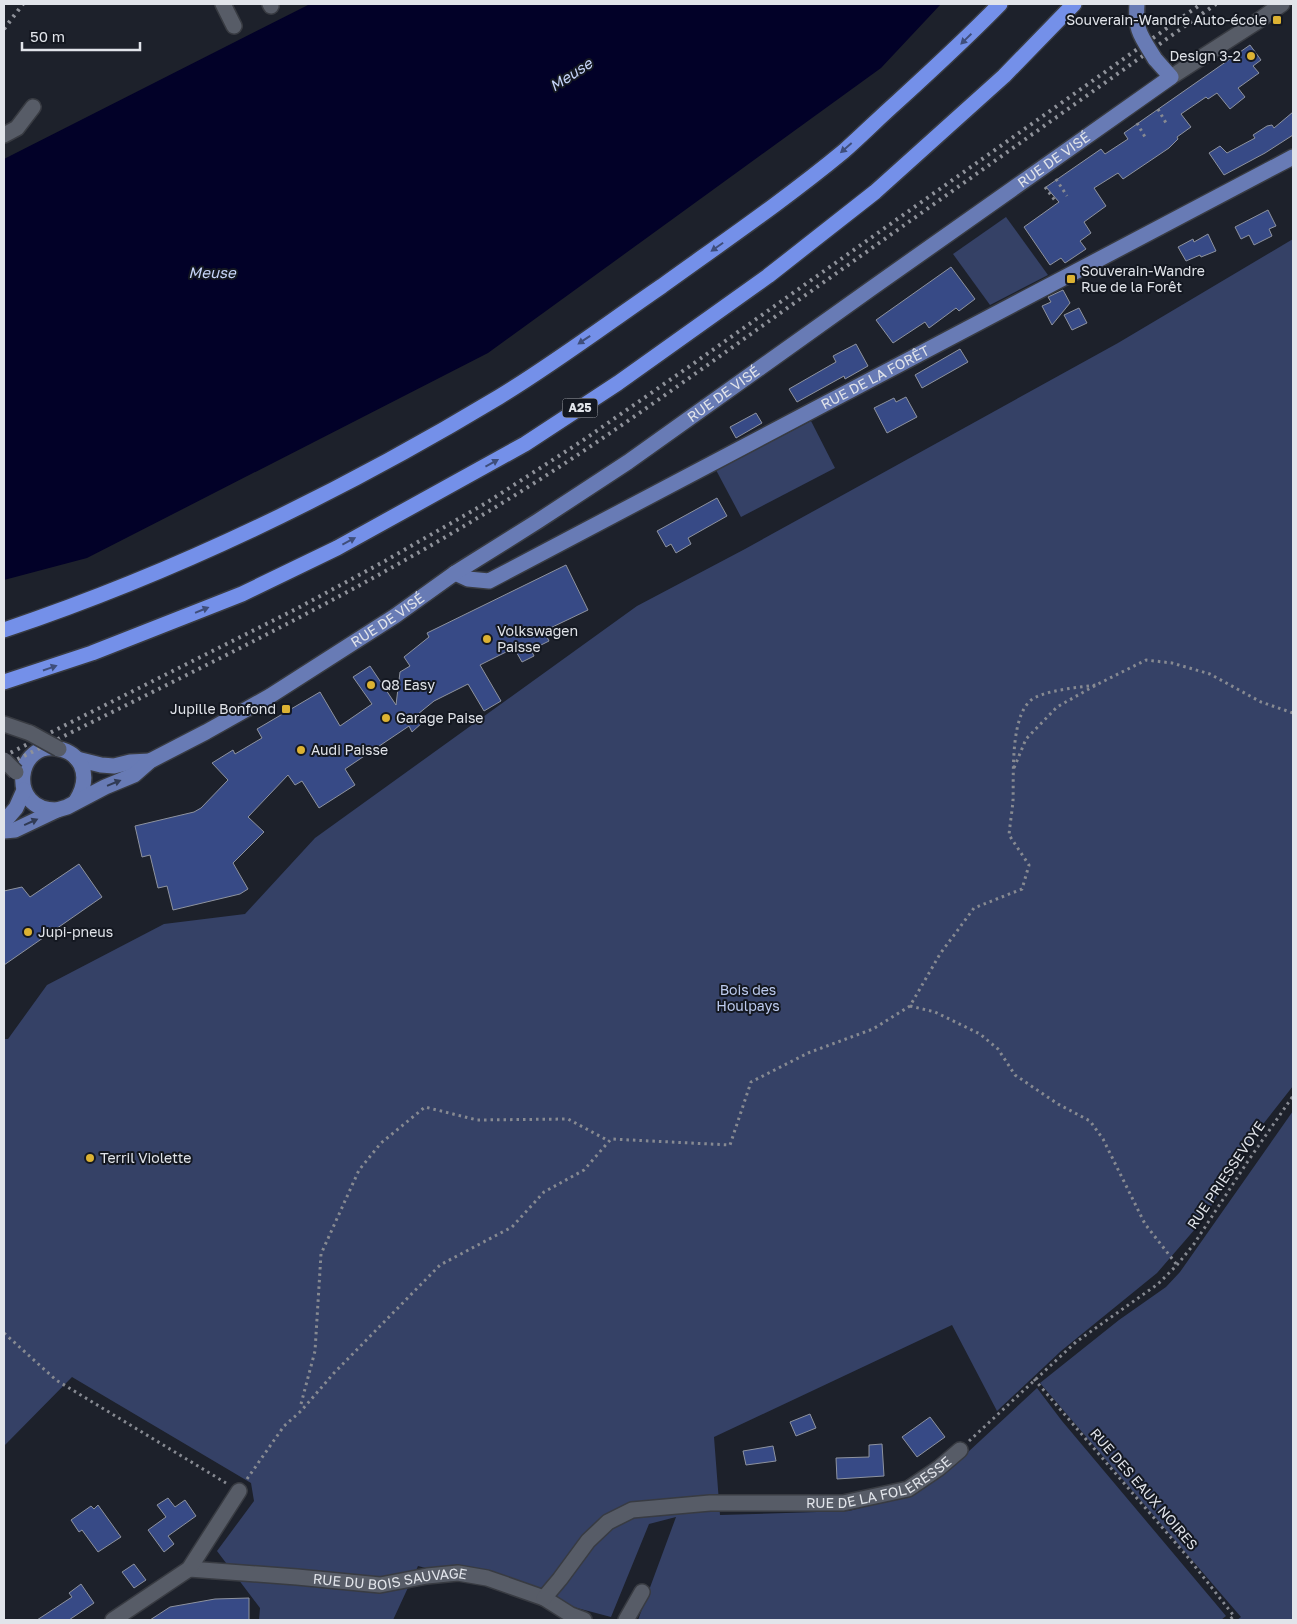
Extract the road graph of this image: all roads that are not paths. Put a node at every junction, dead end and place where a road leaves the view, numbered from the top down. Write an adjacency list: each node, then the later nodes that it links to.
1 (223, 4): 6 (street)
2 (1000, 4): 12 (highway, one-way to 12)
3 (1074, 4): 13 (highway, A25, one-way to 3)
4 (1137, 4): 7 (main road, bridge)
5 (1282, 4): 7 (street, RUE DE VISÉ)
6 (234, 26)
7 (1172, 78): 11 (main road, RUE DE VISÉ)
8 (33, 107): 9 (street)
9 (4, 134)
10 (1293, 157): 11 (main road, RUE DE LA FORÊT)
11 (455, 573): 18 (main road, RUE DE VISÉ)
12 (4, 630)
13 (4, 682)
14 (4, 724): 15 (street, bridge)
15 (59, 749): 16 (main road, RUE DE VISÉ); 19 (main road)
16 (77, 759): 18 (main road, RUE DE VISÉ); 20 (main road)
17 (4, 760): 19 (street, bridge)
18 (150, 761): 20 (main road, RUE DE VISÉ, one-way to 18)
19 (22, 777): 21 (main road); 22 (main road)
20 (76, 801): 21 (main road, RUE DE VISÉ)
21 (57, 810): 23 (main road, RUE DE VISÉ, one-way to 21)
22 (4, 822)
23 (4, 832)
24 (960, 1450): 28 (street, RUE DE LA FOLERESSE)
25 (239, 1491): 26 (street)
26 (189, 1569): 28 (street, RUE DU BOIS SAUVAGE); 29 (street)
27 (642, 1592): 31 (street)
28 (544, 1598): 30 (street, RUE DU BOIS SAUVAGE)
29 (113, 1620)
30 (584, 1620)
31 (626, 1620)

